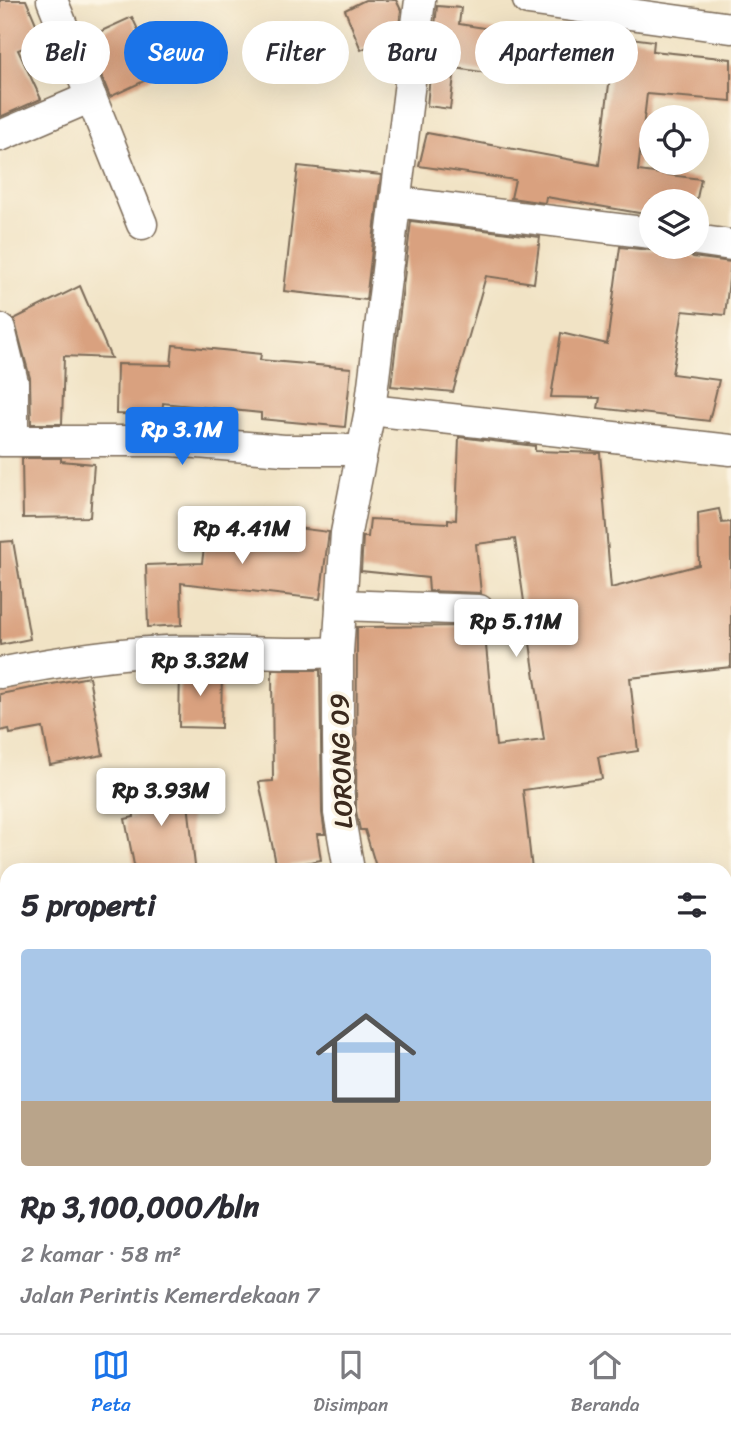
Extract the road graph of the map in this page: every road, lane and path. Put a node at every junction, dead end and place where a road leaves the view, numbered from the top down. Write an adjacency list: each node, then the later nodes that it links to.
1 (52, 0): 5 (street)
2 (420, 0): 7 (street, LORONG 09)
3 (528, 0): 4 (street)
4 (731, 28)
5 (91, 97): 6 (street); 8 (street)
6 (0, 136)
7 (396, 202): 9 (street); 13 (street, LORONG 09)
8 (142, 224)
9 (639, 232)
10 (709, 242): 11 (street)
11 (731, 246)
12 (0, 329): 14 (street)
13 (370, 410): 15 (street, LORONG 09); 16 (street)
14 (7, 440): 15 (street)
15 (362, 450): 17 (street, LORONG 09)
16 (731, 450)
17 (341, 606): 18 (street); 19 (street, LORONG 09)
18 (479, 610)
19 (338, 652): 20 (street); 21 (street, LORONG 09)
20 (0, 673)
21 (348, 863)

